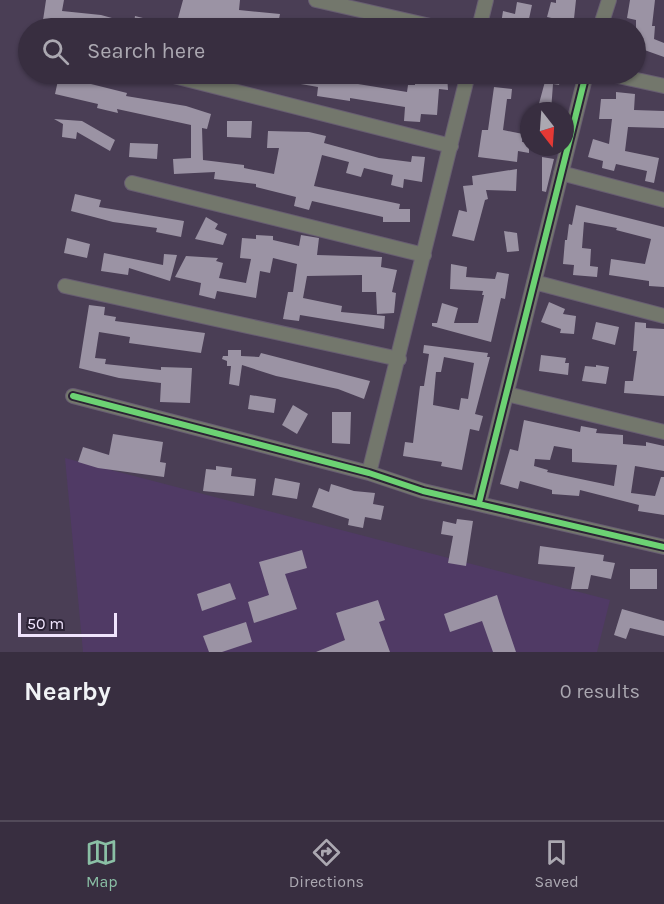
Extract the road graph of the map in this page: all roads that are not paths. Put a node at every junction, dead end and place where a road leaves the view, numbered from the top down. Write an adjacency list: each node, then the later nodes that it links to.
1 (315, 0): 4 (street)
2 (486, 0): 5 (street)
3 (609, 0): 6 (street)
4 (395, 18)
5 (482, 18)
6 (603, 18)
7 (646, 82): 11 (street)
8 (206, 84): 12 (street)
9 (466, 84): 12 (street)
10 (583, 84): 13 (street)
11 (664, 86)
12 (451, 146): 16 (street)
13 (561, 173): 15 (street); 17 (street)
14 (132, 183): 16 (street)
15 (664, 200)
16 (424, 255): 20 (street)
17 (534, 282): 19 (street); 21 (street)
18 (65, 286): 20 (street)
19 (664, 316)
20 (399, 359): 24 (street)
21 (507, 393): 23 (street); 25 (street)
22 (73, 396): 24 (street)
23 (664, 432)
24 (369, 473): 25 (street)
25 (479, 503): 26 (street)
26 (664, 547)

